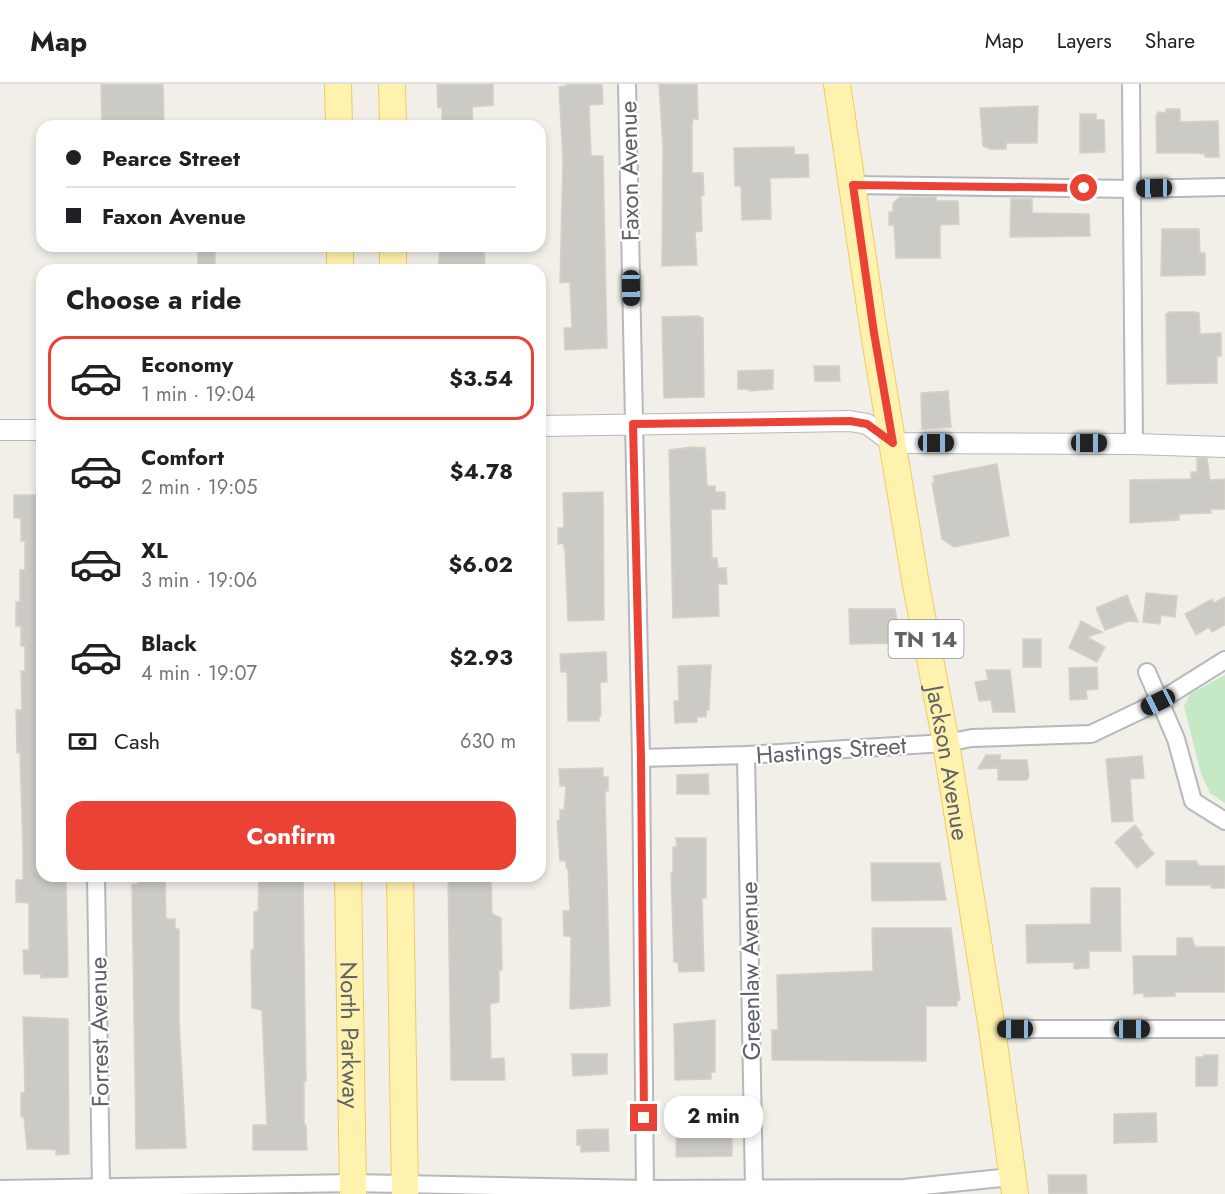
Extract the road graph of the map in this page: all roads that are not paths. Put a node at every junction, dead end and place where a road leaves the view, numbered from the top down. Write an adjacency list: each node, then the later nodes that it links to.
1 (339, 84): 6 (main road)
2 (392, 84): 7 (main road)
3 (627, 84): 11 (street, Faxon Avenue)
4 (837, 84): 8 (main road, Jackson Avenue / TN 14)
5 (1131, 84): 10 (street)
6 (339, 120)
7 (393, 120)
8 (853, 185): 10 (street); 15 (main road, Jackson Avenue / TN 14)
9 (1225, 187): 10 (street)
10 (1131, 189): 16 (street)
11 (633, 424): 12 (street); 15 (street); 23 (street, Faxon Avenue)
12 (546, 426)
13 (0, 430): 14 (street)
14 (36, 430)
15 (893, 443): 16 (street); 21 (main road, Jackson Avenue / TN 14)
16 (1134, 444): 17 (street)
17 (1225, 447)
18 (1225, 660): 20 (street, Hastings Street)
19 (1147, 672): 20 (street)
20 (1158, 702): 21 (street, Hastings Street); 24 (street)
21 (946, 743): 22 (street, Hastings Street); 28 (main road, Jackson Avenue / TN 14)
22 (746, 755): 23 (street, Hastings Street); 31 (street, Greenlaw Avenue)
23 (641, 758): 38 (street, Faxon Avenue)
24 (1225, 821)
25 (96, 882): 32 (street, Forrest Avenue)
26 (348, 882): 33 (main road, North Parkway)
27 (400, 882): 35 (main road)
28 (992, 1029): 29 (street); 30 (main road, Jackson Avenue / TN 14)
29 (1225, 1029)
30 (1013, 1185): 37 (street)
31 (754, 1187): 37 (street); 38 (street)
32 (101, 1188): 33 (street); 36 (street)
33 (353, 1188): 35 (street)
34 (0, 1189): 36 (street)
35 (405, 1189): 38 (street)
36 (35, 1191)
37 (858, 1191)
38 (645, 1192)

